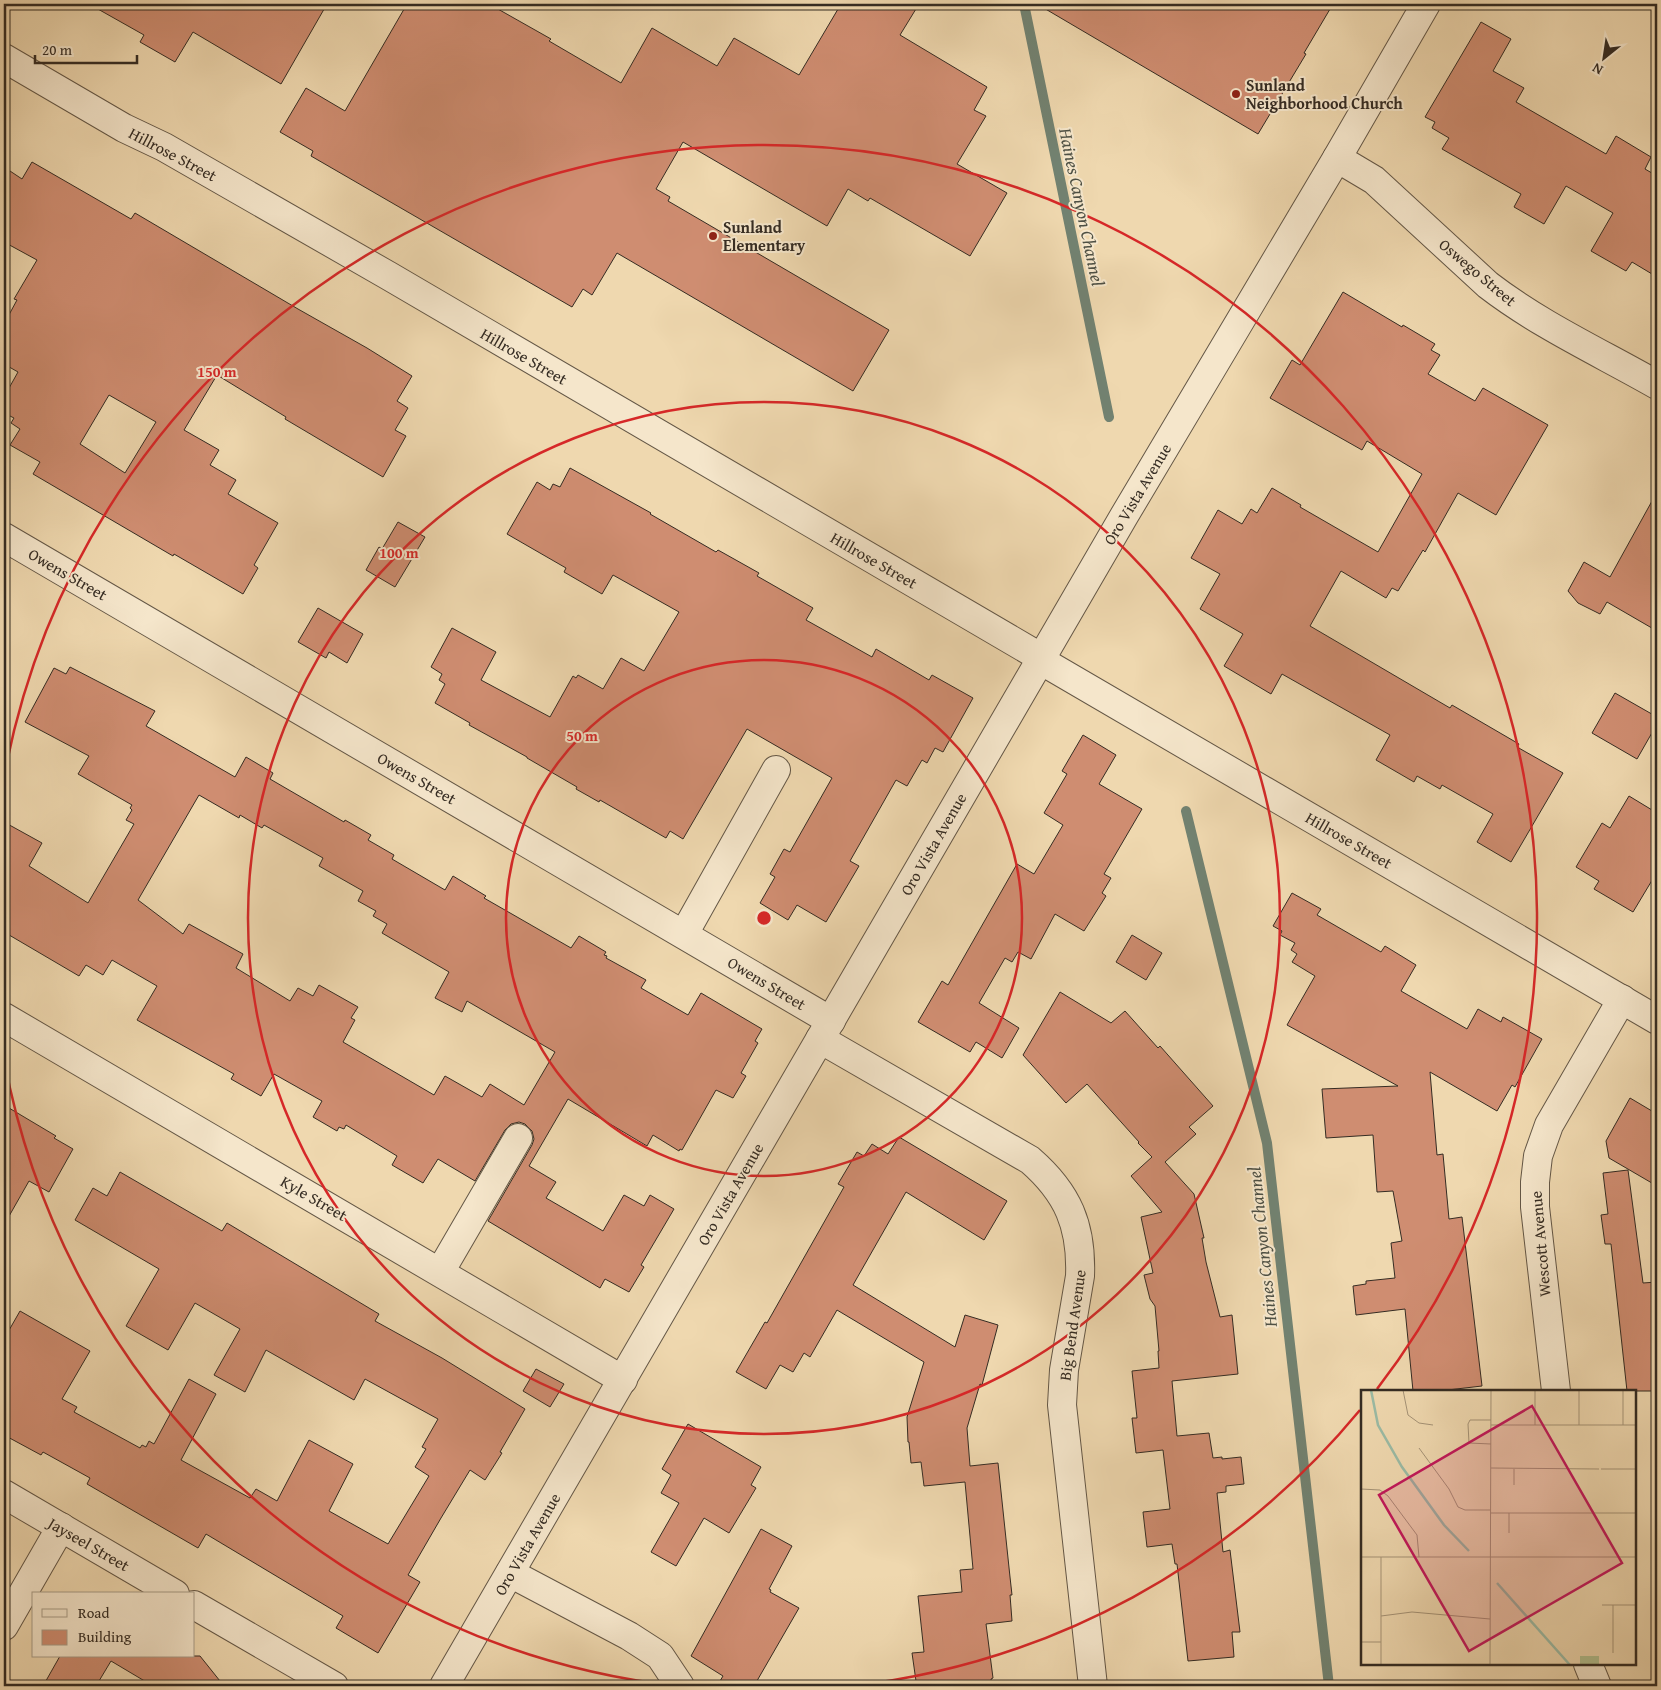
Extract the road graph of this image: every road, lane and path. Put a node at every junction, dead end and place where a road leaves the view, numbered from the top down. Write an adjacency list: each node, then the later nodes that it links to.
1 (1426, 4): 3 (street, Oro Vista Avenue)
2 (4, 58): 6 (street, Hillrose Street)
3 (1337, 158): 4 (street, Oswego Street); 6 (street, Oro Vista Avenue)
4 (1657, 385)
5 (4, 537): 8 (street, Owens Street)
6 (1041, 659): 9 (street, Hillrose Street); 12 (street, Oro Vista Avenue)
7 (776, 770): 8 (street)
8 (684, 934): 12 (street, Owens Street)
9 (1622, 999): 11 (street, Hillrose Street); 16 (street, Wescott Avenue)
10 (4, 1017): 14 (street, Kyle Street)
11 (1657, 1020)
12 (825, 1030): 15 (street, Oro Vista Avenue); 27 (street, Big Bend Avenue)
13 (518, 1138): 14 (street)
14 (440, 1272): 15 (street, Kyle Street)
15 (623, 1380): 19 (street, Oro Vista Avenue)
16 (1556, 1390)
17 (4, 1494): 18 (street, Jayseel Street)
18 (61, 1527): 20 (street, Jayseel Street); 22 (street)
19 (510, 1573): 25 (street, Oro Vista Avenue); 26 (street)
20 (172, 1592)
21 (195, 1605): 24 (street)
22 (4, 1626)
23 (1588, 1665): 28 (street)
24 (334, 1686)
25 (444, 1686)
26 (680, 1686)
27 (1093, 1686)
28 (1597, 1686)

